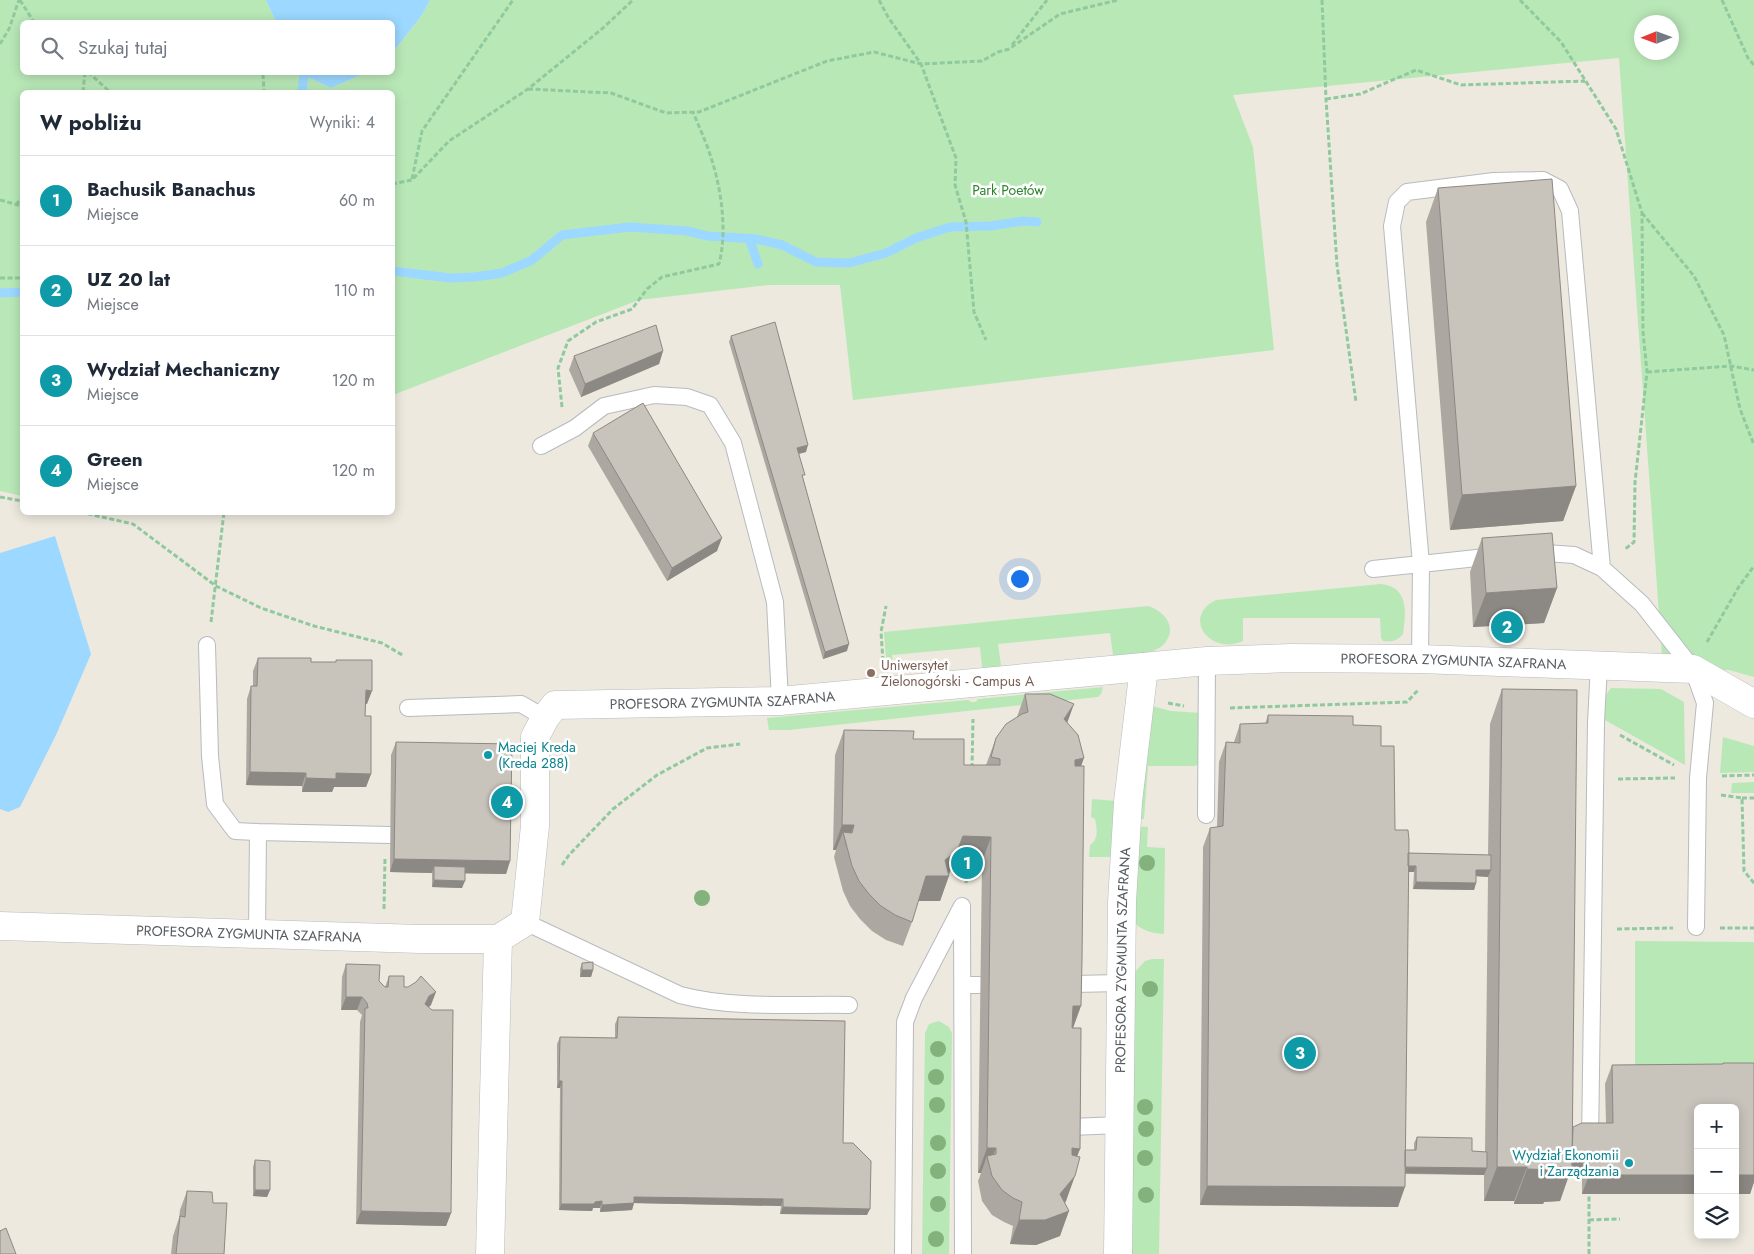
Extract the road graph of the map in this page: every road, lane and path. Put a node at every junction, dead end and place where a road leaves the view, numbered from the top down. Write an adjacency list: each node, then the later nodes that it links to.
1 (20, 0): 10 (path); 11 (path)
2 (514, 0): 25 (path)
3 (633, 0): 19 (path)
4 (879, 0): 13 (path)
5 (1047, 0): 12 (path)
6 (1118, 0): 12 (path)
7 (1322, 0): 23 (path)
8 (1520, 0): 18 (path)
9 (1722, 0): 14 (path)
10 (33, 20)
11 (0, 44)
12 (1009, 49): 13 (path)
13 (921, 64): 24 (path); 34 (path)
14 (1754, 65)
15 (87, 75): 20 (path)
16 (90, 75): 21 (path)
17 (263, 75): 22 (path)
18 (1586, 81): 23 (path); 31 (path)
19 (528, 89): 24 (path); 25 (path)
20 (84, 90)
21 (108, 90)
22 (264, 90)
23 (1326, 99): 38 (path)
24 (693, 112): 39 (path)
25 (412, 180): 26 (path)
26 (395, 183)
27 (0, 200): 29 (path)
28 (20, 200): 29 (path)
29 (16, 205): 30 (path)
30 (20, 206)
31 (1642, 213): 35 (path); 37 (path)
32 (0, 278): 33 (path)
33 (20, 278)
34 (986, 340)
35 (1730, 366): 36 (path); 37 (path); 40 (path)
36 (1754, 370)
37 (1647, 372): 48 (path)
38 (1356, 402)
39 (564, 433): 41 (lane); 60 (lane)
40 (1754, 445)
41 (540, 446)
42 (0, 497): 43 (path)
43 (20, 501)
44 (93, 515): 50 (path)
45 (224, 515): 50 (path)
46 (1421, 564): 48 (lane); 48 (lane); 49 (lane); 59 (lane)
47 (1754, 566): 58 (path)
48 (1602, 568): 58 (lane)
49 (1373, 569)
50 (216, 586): 52 (path); 53 (path)
51 (886, 606): 54 (path)
52 (207, 645): 77 (lane)
53 (404, 656)
54 (882, 660)
55 (1207, 661): 57 (street, PROFESORA ZYGMUNTA SZAFRANA); 59 (street, PROFESORA ZYGMUNTA SZAFRANA); 64 (lane)
56 (1598, 665): 58 (street, PROFESORA ZYGMUNTA SZAFRANA); 59 (street, PROFESORA ZYGMUNTA SZAFRANA); 67 (lane)
57 (1144, 667): 60 (street, PROFESORA ZYGMUNTA SZAFRANA); 88 (street, PROFESORA ZYGMUNTA SZAFRANA)
58 (1693, 669): 62 (street, PROFESORA ZYGMUNTA SZAFRANA); 72 (lane)
59 (1421, 672): 64 (path)
60 (780, 701): 65 (street, PROFESORA ZYGMUNTA SZAFRANA)
61 (1160, 702): 64 (path)
62 (1754, 704)
63 (408, 708): 65 (lane)
64 (1208, 709): 76 (lane)
65 (545, 718): 82 (street)
66 (974, 719): 69 (path)
67 (1596, 722): 72 (path); 73 (lane)
68 (740, 744): 80 (path)
69 (972, 772)
70 (1722, 776): 71 (path); 72 (path); 74 (path)
71 (1754, 776)
72 (1698, 778): 73 (path); 84 (lane)
73 (1595, 780): 95 (lane)
74 (1742, 798): 75 (path); 81 (path)
75 (1754, 798)
76 (1206, 815)
77 (258, 832): 78 (lane); 85 (lane)
78 (390, 835)
79 (385, 869): 86 (path)
80 (560, 869)
81 (1754, 882)
82 (525, 922): 87 (street); 92 (lane)
83 (0, 926): 85 (street, PROFESORA ZYGMUNTA SZAFRANA)
84 (1696, 927)
85 (257, 934): 86 (street, PROFESORA ZYGMUNTA SZAFRANA)
86 (384, 938): 87 (street, PROFESORA ZYGMUNTA SZAFRANA)
87 (498, 939): 99 (street)
88 (1121, 983): 89 (lane); 93 (street, PROFESORA ZYGMUNTA SZAFRANA)
89 (1073, 984)
90 (980, 985): 91 (lane)
91 (963, 986): 100 (lane); 101 (lane)
92 (848, 1005)
93 (1119, 1125): 94 (lane); 102 (street, PROFESORA ZYGMUNTA SZAFRANA)
94 (1071, 1127)
95 (1590, 1142)
96 (1589, 1194): 98 (path)
97 (1620, 1219): 98 (path)
98 (1589, 1220): 103 (path)
99 (490, 1254)
100 (903, 1254)
101 (963, 1254)
102 (1118, 1254)
103 (1589, 1254)

